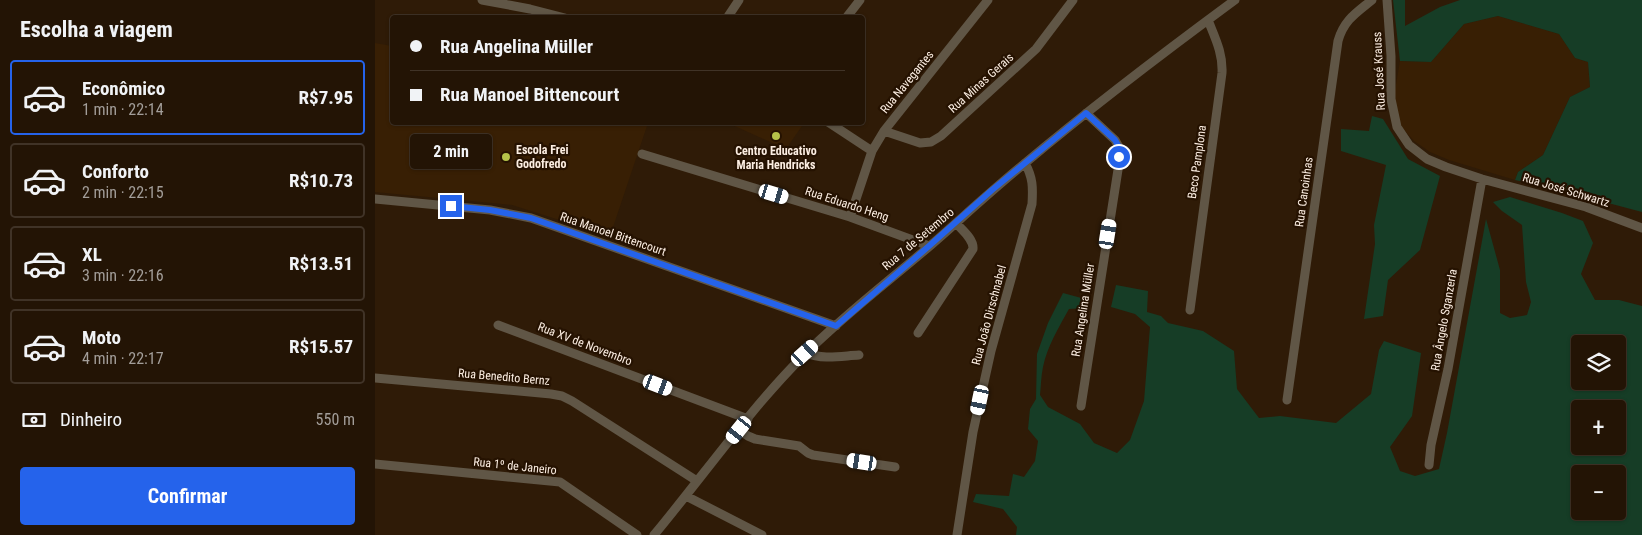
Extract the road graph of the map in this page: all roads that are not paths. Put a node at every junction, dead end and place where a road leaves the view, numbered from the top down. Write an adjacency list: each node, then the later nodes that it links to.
1 (483, 0): 9 (street)
2 (739, 0): 11 (street)
3 (860, 0): 12 (street)
4 (989, 0): 16 (street, Rua Navegantes)
5 (1073, 0): 16 (street, Rua Minas Gerais)
6 (1235, 0): 13 (street, Rua 7 de Setembro)
7 (1372, 0): 33 (street, Rua Canoinhas)
8 (1387, 0): 20 (street, Rua José Krauss)
9 (529, 4): 10 (street)
10 (557, 15)
11 (729, 15)
12 (848, 15)
13 (1208, 20): 14 (street, Rua 7 de Setembro); 26 (street, Beco Pamplona)
14 (1086, 113): 19 (street, Rua 7 de Setembro); 34 (street, Rua Angelina Müller)
15 (833, 125): 17 (street)
16 (884, 132): 17 (street, Rua Navegantes)
17 (872, 151): 22 (street, Rua Navegantes)
18 (642, 154): 22 (street, Rua Eduardo Heng)
19 (1025, 163): 23 (street, Rua 7 de Setembro); 45 (street, Rua João Dirschnabel)
20 (1482, 179): 24 (street, Rua José Schwartz); 38 (street, Rua Ângelo Sganzerla)
21 (375, 199): 28 (street, Rua Manoel Bittencourt)
22 (849, 216): 25 (street, Rua Eduardo Heng)
23 (956, 223): 25 (street, Rua 7 de Setembro); 29 (street)
24 (1642, 228)
25 (929, 246): 28 (street, Rua 7 de Setembro)
26 (1190, 310)
27 (498, 325): 35 (street, Rua XV de Novembro)
28 (836, 326): 30 (street, Rua 7 de Setembro)
29 (918, 333)
30 (805, 353): 31 (street); 35 (street, Rua 7 de Setembro)
31 (859, 355)
32 (375, 378): 40 (street, Rua Benedito Bernz)
33 (1287, 400)
34 (1081, 406)
35 (748, 419): 36 (street, Rua 7 de Setembro)
36 (739, 430): 39 (street); 40 (street, Rua 7 de Setembro)
37 (375, 464): 42 (street, Rua 1º de Janeiro)
38 (1429, 465)
39 (895, 467)
40 (697, 481): 41 (street, Rua 7 de Setembro)
41 (686, 496): 43 (street, Rua 7 de Setembro); 44 (street)
42 (637, 535)
43 (654, 535)
44 (762, 535)
45 (957, 535)

